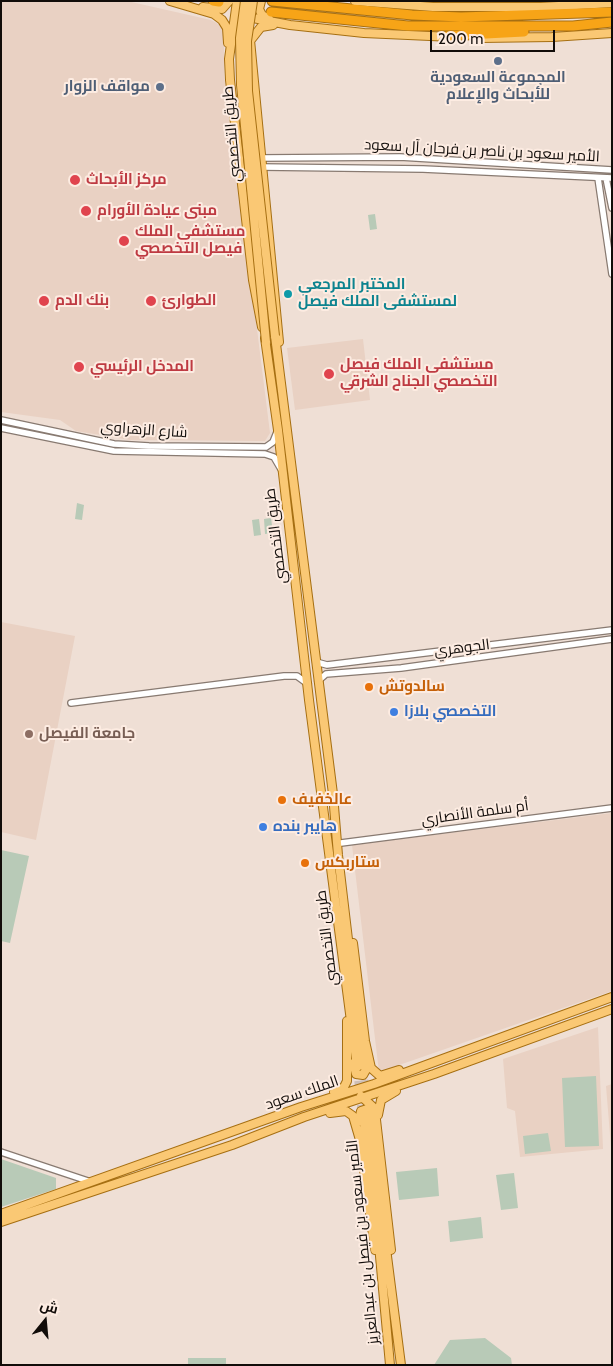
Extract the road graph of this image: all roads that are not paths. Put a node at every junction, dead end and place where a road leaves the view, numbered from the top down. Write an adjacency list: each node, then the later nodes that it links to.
1 (170, 1): 10 (main road)
2 (230, 1): 10 (main road)
3 (237, 1): 23 (main road)
4 (243, 1): 15 (main road); 30 (main road, طريق التخصصي, bridge)
5 (254, 1): 15 (main road); 31 (main road, طريق التخصصي, bridge)
6 (260, 1): 17 (main road)
7 (272, 1): 14 (highway)
8 (355, 1): 11 (main road)
9 (612, 3): 11 (main road)
10 (183, 4): 23 (main road)
11 (433, 7): 14 (main road)
12 (612, 11): 14 (highway)
13 (271, 12): 18 (highway)
14 (553, 15)
15 (253, 18): 17 (main road); 22 (main road)
16 (612, 22): 18 (highway)
17 (290, 25): 21 (main road); 22 (main road)
18 (573, 26): 19 (main road); 21 (highway)
19 (612, 26)
20 (612, 33): 21 (main road)
21 (446, 36)
22 (250, 41): 23 (main road); 24 (main road)
23 (229, 59): 30 (main road)
24 (262, 163): 25 (street, الأمير سعود بن ناصر بن فرحان آل سعود); 26 (street, الأمير سعود بن ناصر بن فرحان آل سعود); 31 (main road)
25 (612, 170)
26 (598, 178): 27 (street, الأمير سعود بن ناصر بن فرحان آل سعود); 29 (street)
27 (609, 178): 28 (street)
28 (612, 208)
29 (612, 274)
30 (266, 342): 34 (main road, طريق التخصصي)
31 (280, 369): 40 (main road, طريق التخصصي)
32 (1, 420): 35 (street, شارع الزهراوي)
33 (1, 428): 36 (street)
34 (278, 430): 35 (street, شارع الزهراوي); 37 (main road, طريق التخصصي)
35 (244, 447): 36 (street)
36 (244, 454): 37 (street)
37 (283, 472): 42 (main road, طريق التخصصي)
38 (612, 630): 40 (street, الجوهري)
39 (612, 640): 41 (street, الجوهري)
40 (316, 662): 41 (main road, طريق التخصصي)
41 (318, 681): 44 (main road, طريق التخصصي)
42 (308, 684): 43 (street); 47 (main road, طريق التخصصي)
43 (71, 703)
44 (333, 794): 46 (main road); 47 (main road, طريق التخصصي)
45 (612, 808): 46 (street, أم سلمة الأنصاري)
46 (341, 844): 51 (main road)
47 (334, 877): 50 (main road)
48 (612, 997): 52 (main road, الملك سعود)
49 (612, 1009): 53 (main road, الملك سعود)
50 (347, 1019): 51 (main road); 54 (main road); 55 (main road)
51 (365, 1041): 52 (main road); 54 (main road)
52 (430, 1064): 54 (main road, الملك سعود)
53 (434, 1074): 54 (main road, الملك سعود); 57 (main road)
54 (367, 1091): 55 (main road, الملك سعود); 56 (main road, الملك سعود); 57 (main road); 58 (main road)
55 (301, 1107): 60 (main road, الملك سعود)
56 (304, 1117): 58 (main road); 61 (main road, الملك سعود)
57 (378, 1137): 58 (main road); 66 (main road)
58 (360, 1140): 65 (main road)
59 (1, 1152): 60 (street)
60 (91, 1182): 62 (main road, الملك سعود)
61 (75, 1197): 63 (main road, الملك سعود); 64 (main road)
62 (1, 1213)
63 (1, 1222)
64 (1, 1227)
65 (385, 1308): 66 (main road, الأمير سعود بن فيصل بن عبدالعزيز); 67 (main road, الأمير سعود بن فيصل بن عبدالعزيز)
66 (394, 1308): 68 (main road, الأمير سعود بن فيصل بن عبدالعزيز)
67 (390, 1365)
68 (402, 1365)

